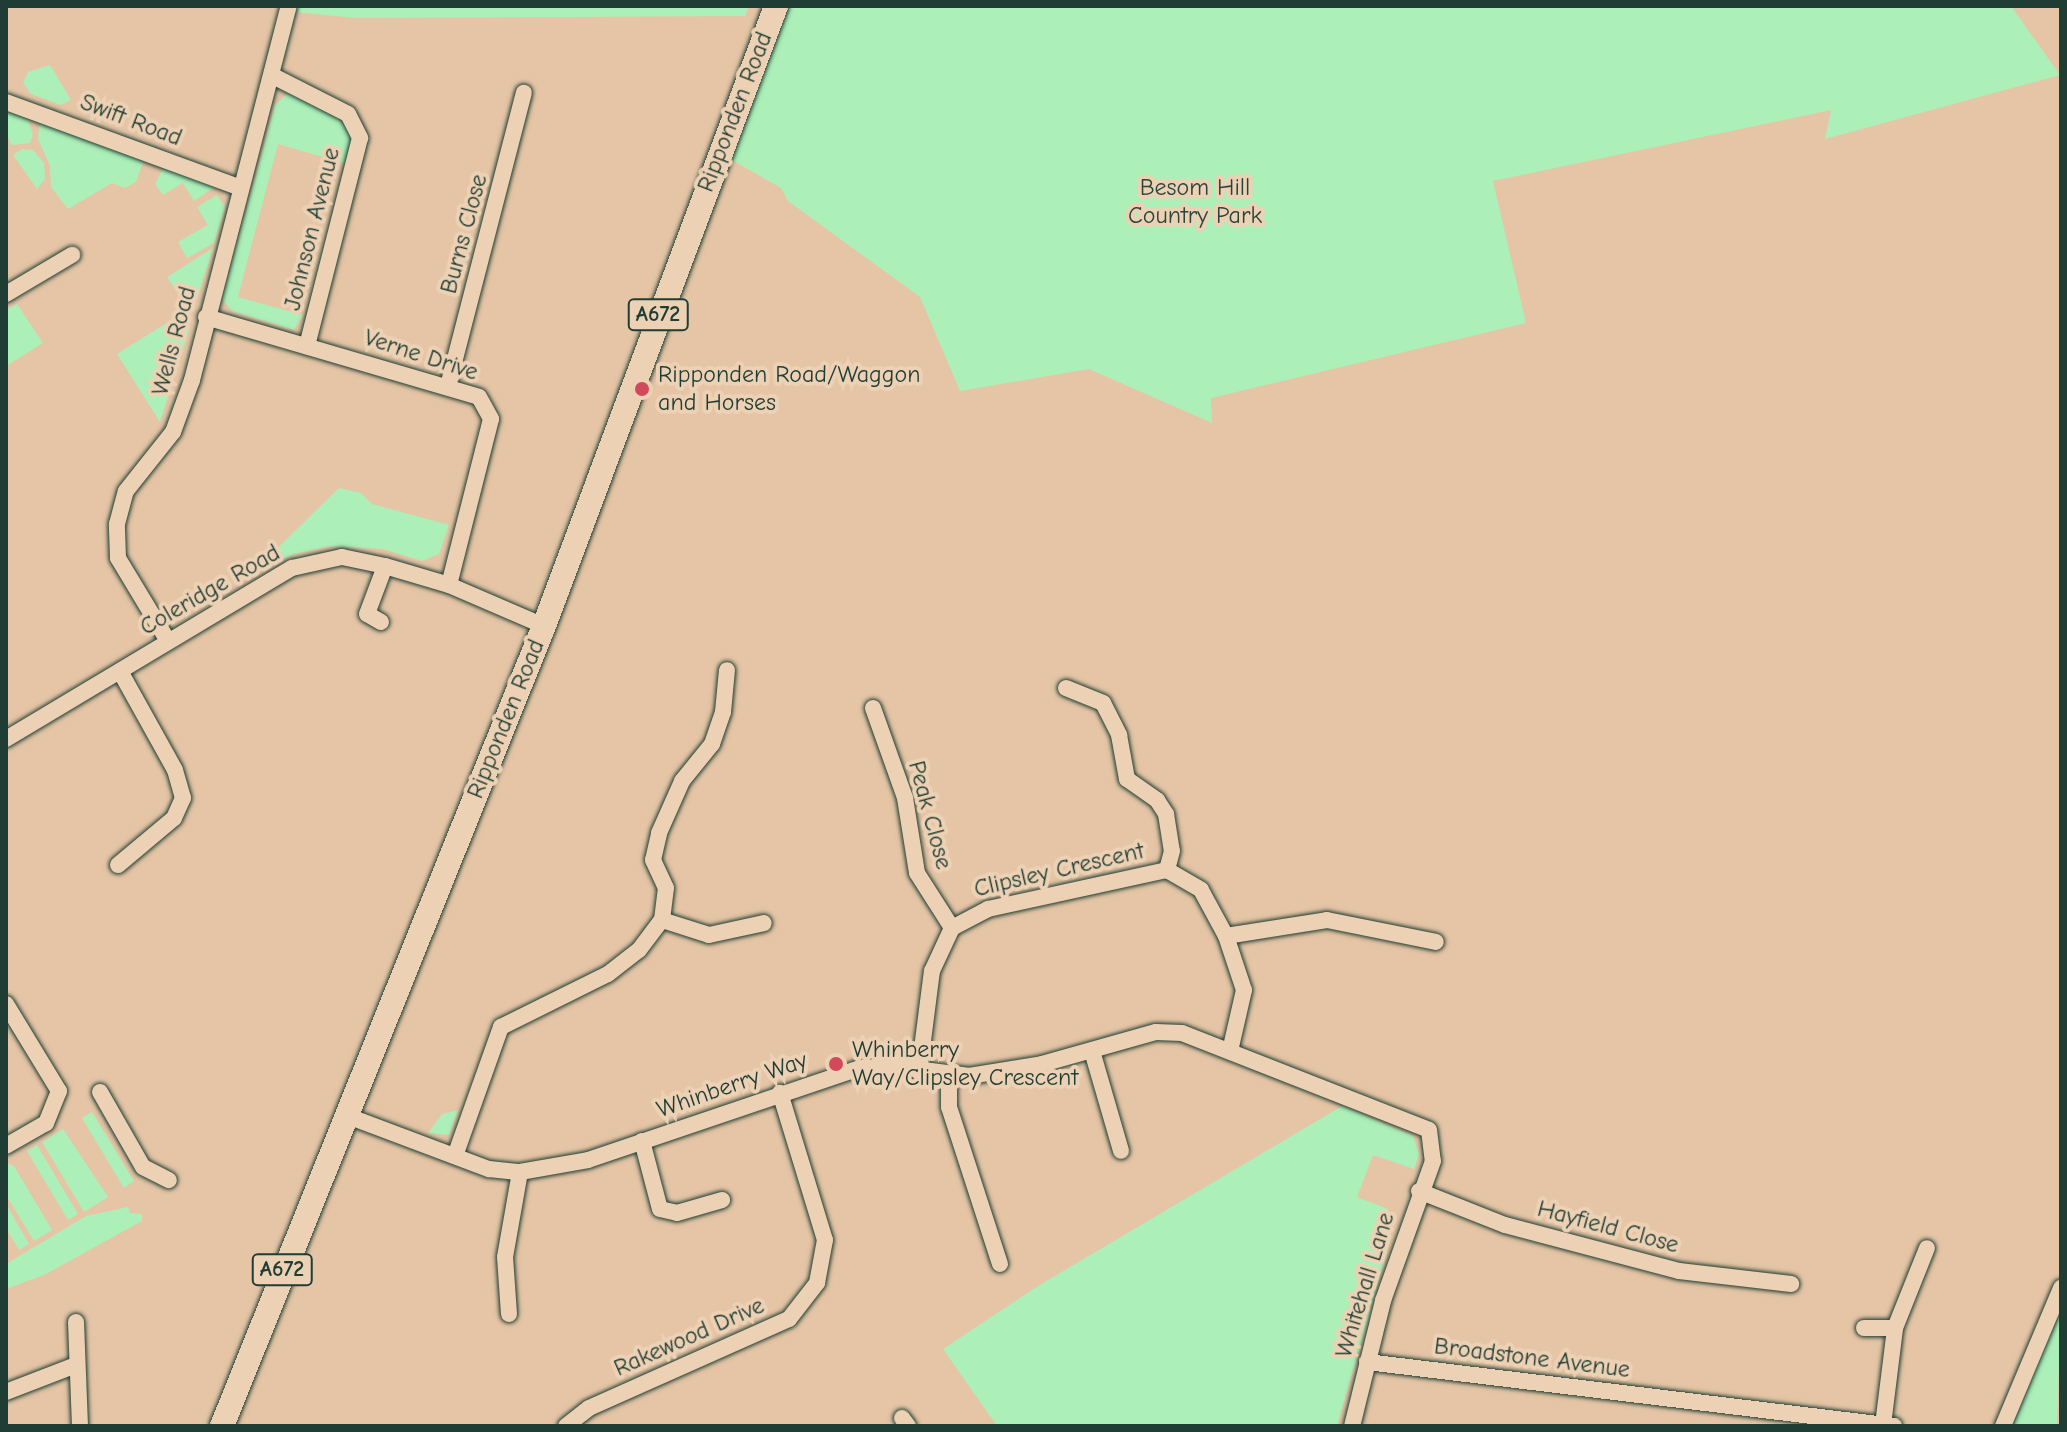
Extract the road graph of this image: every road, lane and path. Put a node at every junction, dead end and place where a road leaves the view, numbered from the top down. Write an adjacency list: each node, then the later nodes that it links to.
1 (289, 6): 3 (street, Wells Road)
2 (776, 6): 15 (main road, Ripponden Road / A672)
3 (273, 76): 6 (street, Wells Road); 10 (street, Johnson Avenue)
4 (524, 93): 11 (street, Burns Close)
5 (6, 102): 6 (street, Swift Road)
6 (238, 187): 9 (street, Wells Road)
7 (72, 255): 8 (street)
8 (6, 294)
9 (206, 317): 10 (street, Verne Drive); 16 (street, Wells Road)
10 (307, 346): 11 (street, Verne Drive)
11 (448, 386): 13 (street, Verne Drive)
12 (385, 566): 13 (street, Coleridge Road); 14 (street); 16 (street, Coleridge Road)
13 (449, 585): 15 (street, Coleridge Road)
14 (381, 622)
15 (544, 626): 36 (main road, Ripponden Road / A672)
16 (168, 641): 18 (street, Coleridge Road)
17 (727, 670): 24 (street)
18 (120, 671): 21 (street, Coleridge Road); 22 (street)
19 (1066, 688): 23 (street)
20 (873, 708): 26 (street, Peak Close)
21 (6, 739)
22 (118, 865)
23 (1167, 870): 26 (street, Clipsley Crescent); 27 (street, Clipsley Crescent)
24 (662, 920): 25 (street); 40 (street)
25 (764, 923)
26 (952, 928): 32 (street, Clipsley Crescent)
27 (1226, 936): 28 (street); 31 (street, Clipsley Crescent)
28 (1436, 942)
29 (6, 1004): 38 (street)
30 (1092, 1051): 31 (street, Whinberry Way); 33 (street, Whinberry Way); 39 (street)
31 (1230, 1051): 41 (street, Whinberry Way)
32 (919, 1072): 33 (street, Whinberry Way); 35 (street, Whinberry Way)
33 (949, 1074): 47 (street)
34 (100, 1092): 43 (street)
35 (780, 1093): 37 (street, Whinberry Way); 60 (street, Rakewood Drive)
36 (345, 1115): 40 (street, Whinberry Way); 59 (main road, Ripponden Road / A672)
37 (642, 1141): 42 (street, Whinberry Way); 45 (street)
38 (6, 1146)
39 (1121, 1151)
40 (455, 1156): 42 (street, Whinberry Way)
41 (1433, 1161): 44 (street, Whitehall Lane)
42 (520, 1172): 50 (street)
43 (169, 1180)
44 (1419, 1191): 48 (street, Hayfield Close); 54 (street, Whitehall Lane)
45 (722, 1200)
46 (1927, 1248): 53 (street)
47 (1000, 1264)
48 (1791, 1284)
49 (2061, 1288): 63 (street)
50 (509, 1314)
51 (76, 1322): 55 (street)
52 (1864, 1328): 53 (street)
53 (1895, 1328): 57 (street)
54 (1367, 1362): 57 (street, Broadstone Avenue); 61 (street, Whitehall Lane)
55 (76, 1365): 56 (street); 58 (street)
56 (6, 1392)
57 (1883, 1425): 62 (street, Broadstone Avenue)
58 (80, 1426)
59 (222, 1426)
60 (566, 1426)
61 (1352, 1426)
62 (1894, 1426)
63 (2003, 1426)

